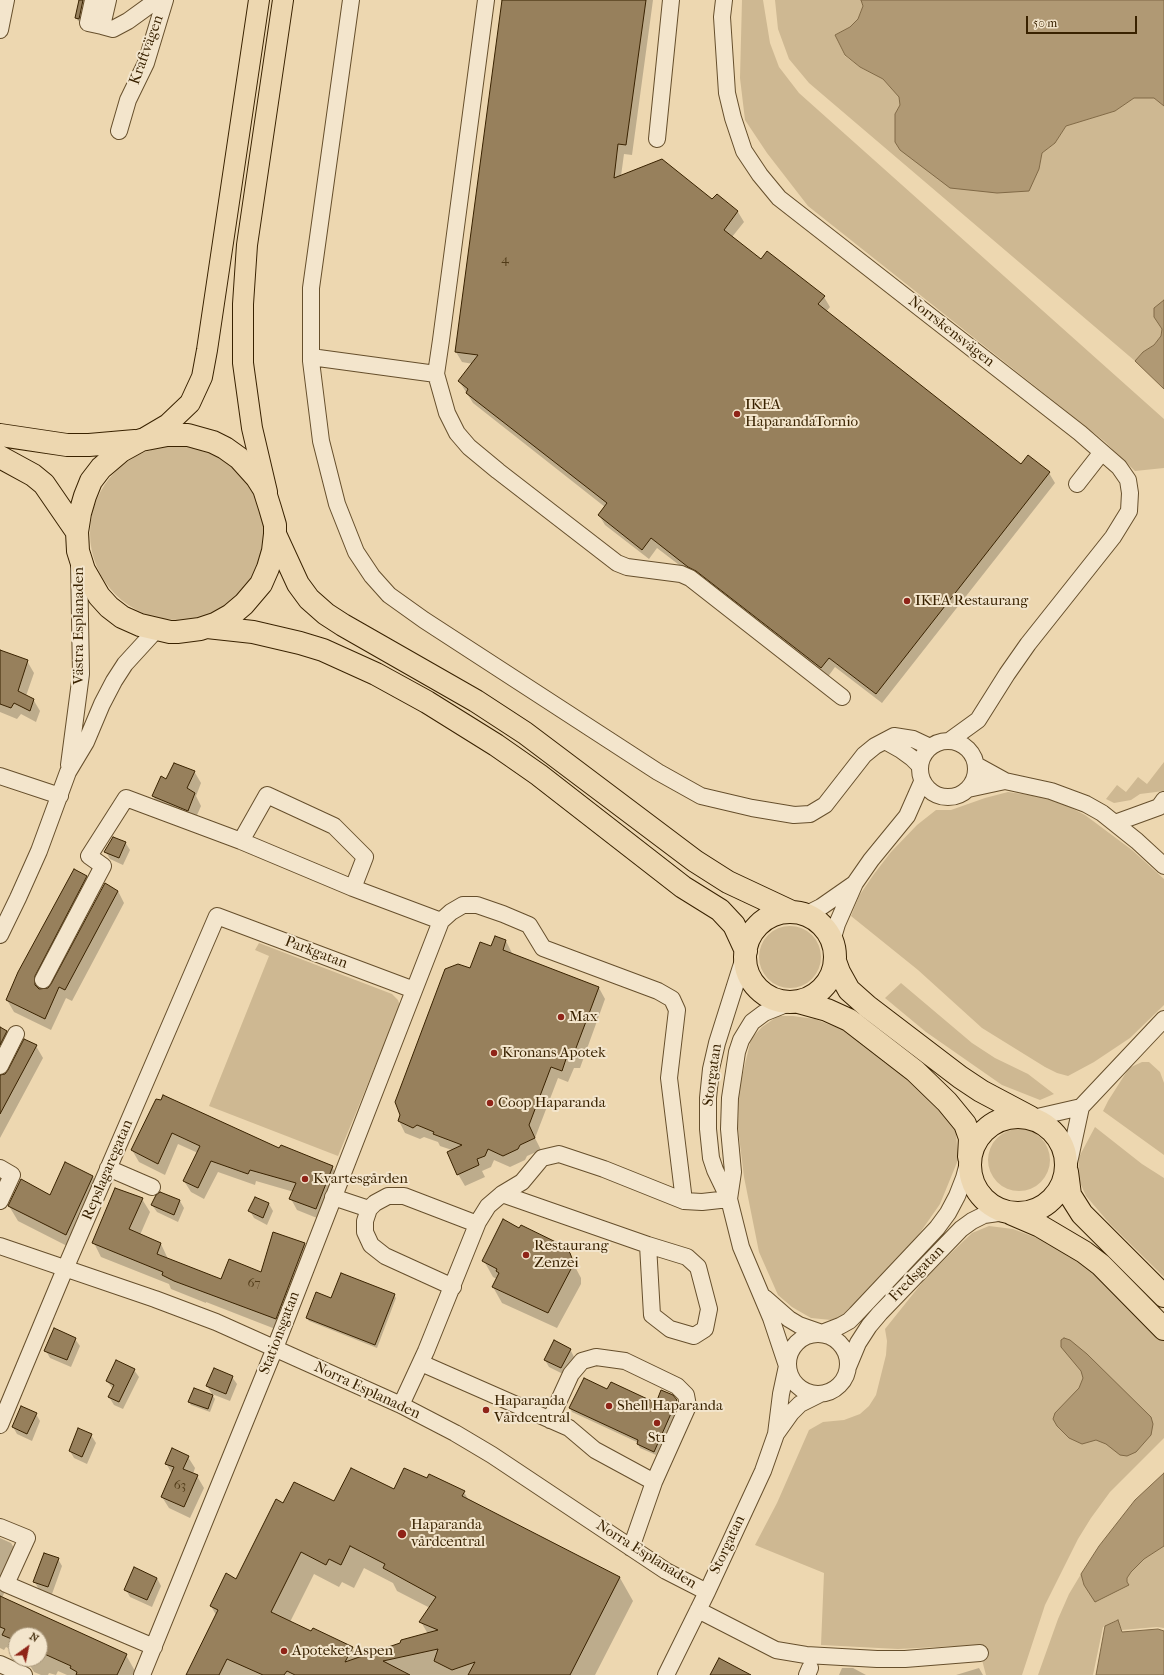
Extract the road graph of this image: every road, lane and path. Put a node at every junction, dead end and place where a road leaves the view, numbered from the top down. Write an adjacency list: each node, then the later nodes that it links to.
1 (6, 0): 13 (street)
2 (93, 0): 12 (street)
3 (108, 0): 12 (street)
4 (157, 0): 12 (street)
5 (165, 0): 14 (street, Kraftvägen)
6 (259, 0): 19 (main road)
7 (283, 0): 23 (main road)
8 (351, 0): 16 (street)
9 (486, 0): 17 (street)
10 (671, 0): 15 (street)
11 (724, 0): 20 (street, Norrskensvägen)
12 (102, 26)
13 (0, 30)
14 (119, 131)
15 (658, 139)
16 (311, 357): 17 (street); 30 (street)
17 (436, 374): 28 (street)
18 (0, 436): 19 (highway)
19 (141, 440): 23 (highway); 25 (highway)
20 (1102, 452): 22 (street); 29 (street, Norrskensvägen)
21 (0, 457): 25 (highway)
22 (1077, 484)
23 (270, 508): 24 (highway)
24 (275, 534): 26 (highway); 48 (highway)
25 (78, 542): 27 (highway); 34 (street, Västra Esplanaden)
26 (207, 627): 27 (highway); 52 (highway)
27 (157, 629): 34 (street, Västra Esplanaden)
28 (842, 697)
29 (978, 720): 31 (street); 33 (street)
30 (885, 741): 32 (street); 35 (street)
31 (949, 741): 32 (street); 33 (street)
32 (930, 747): 35 (street)
33 (974, 758): 37 (street); 38 (street)
34 (68, 772): 39 (street, Västra Esplanaden)
35 (921, 774): 40 (street); 42 (street)
36 (0, 776): 39 (street)
37 (1005, 781): 38 (street); 43 (street)
38 (968, 789): 40 (street)
39 (60, 796): 51 (street, Västra Esplanaden)
40 (940, 797): 42 (street)
41 (1162, 806): 43 (street)
42 (907, 816): 46 (street)
43 (1115, 823): 45 (street)
44 (241, 841): 47 (street); 47 (street); 54 (street)
45 (1164, 866)
46 (855, 883): 48 (street); 53 (street)
47 (354, 888): 50 (street)
48 (798, 914): 52 (highway); 53 (highway)
49 (217, 916): 55 (street, Parkgatan); 64 (street, Repslagaregatan)
50 (441, 921): 55 (street, Stationsgatan); 71 (street)
51 (0, 935)
52 (746, 951): 56 (highway); 69 (street, Storgatan)
53 (834, 951): 56 (highway); 61 (highway)
54 (43, 980)
55 (414, 990): 68 (street, Stationsgatan)
56 (793, 1002): 62 (highway); 69 (street, Storgatan)
57 (1164, 1019): 60 (street)
58 (16, 1034): 59 (street)
59 (0, 1066)
60 (1081, 1107): 61 (street); 65 (street)
61 (1033, 1118): 62 (highway); 65 (highway)
62 (969, 1159): 73 (highway); 82 (street, Fredsgatan)
63 (0, 1168): 70 (street)
64 (108, 1168): 66 (street); 77 (street, Repslagaregatan)
65 (1067, 1172): 73 (highway); 80 (highway)
66 (152, 1187)
67 (502, 1194): 71 (street); 74 (street); 75 (street)
68 (333, 1197): 72 (street); 83 (street, Stationsgatan)
69 (729, 1199): 71 (street); 79 (street, Storgatan)
70 (0, 1201)
71 (684, 1201)
72 (369, 1209): 74 (street); 78 (street)
73 (1012, 1214): 81 (highway); 86 (street, Fredsgatan)
74 (477, 1224): 78 (street)
75 (648, 1245): 75 (street)
76 (0, 1246): 77 (street, Norra Esplanaden)
77 (65, 1269): 83 (street, Norra Esplanaden); 90 (street, Repslagaregatan)
78 (453, 1287): 84 (street)
79 (763, 1296): 82 (street, Storgatan); 85 (street, Storgatan)
80 (1164, 1296)
81 (1164, 1329)
82 (822, 1333): 85 (street, Storgatan); 86 (street, Storgatan)
83 (275, 1348): 88 (street, Norra Esplanaden); 97 (street, Stationsgatan)
84 (421, 1363): 88 (street); 89 (street)
85 (787, 1366): 87 (street, Storgatan); 91 (street, Storgatan)
86 (848, 1367): 87 (street, Storgatan)
87 (820, 1394): 91 (street, Storgatan)
88 (401, 1405): 94 (street, Norra Esplanaden)
89 (550, 1420): 92 (street); 92 (street)
90 (0, 1425)
91 (776, 1434): 95 (street, Storgatan)
92 (654, 1482): 94 (street)
93 (0, 1527): 97 (street)
94 (631, 1548): 95 (street, Norra Esplanaden)
95 (706, 1592): 96 (street, Storgatan)
96 (698, 1610): 98 (street); 102 (street, Storgatan)
97 (154, 1647): 101 (street, Stationsgatan)
98 (980, 1653)
99 (0, 1664): 100 (street)
100 (24, 1675)
101 (142, 1675)
102 (666, 1675)

